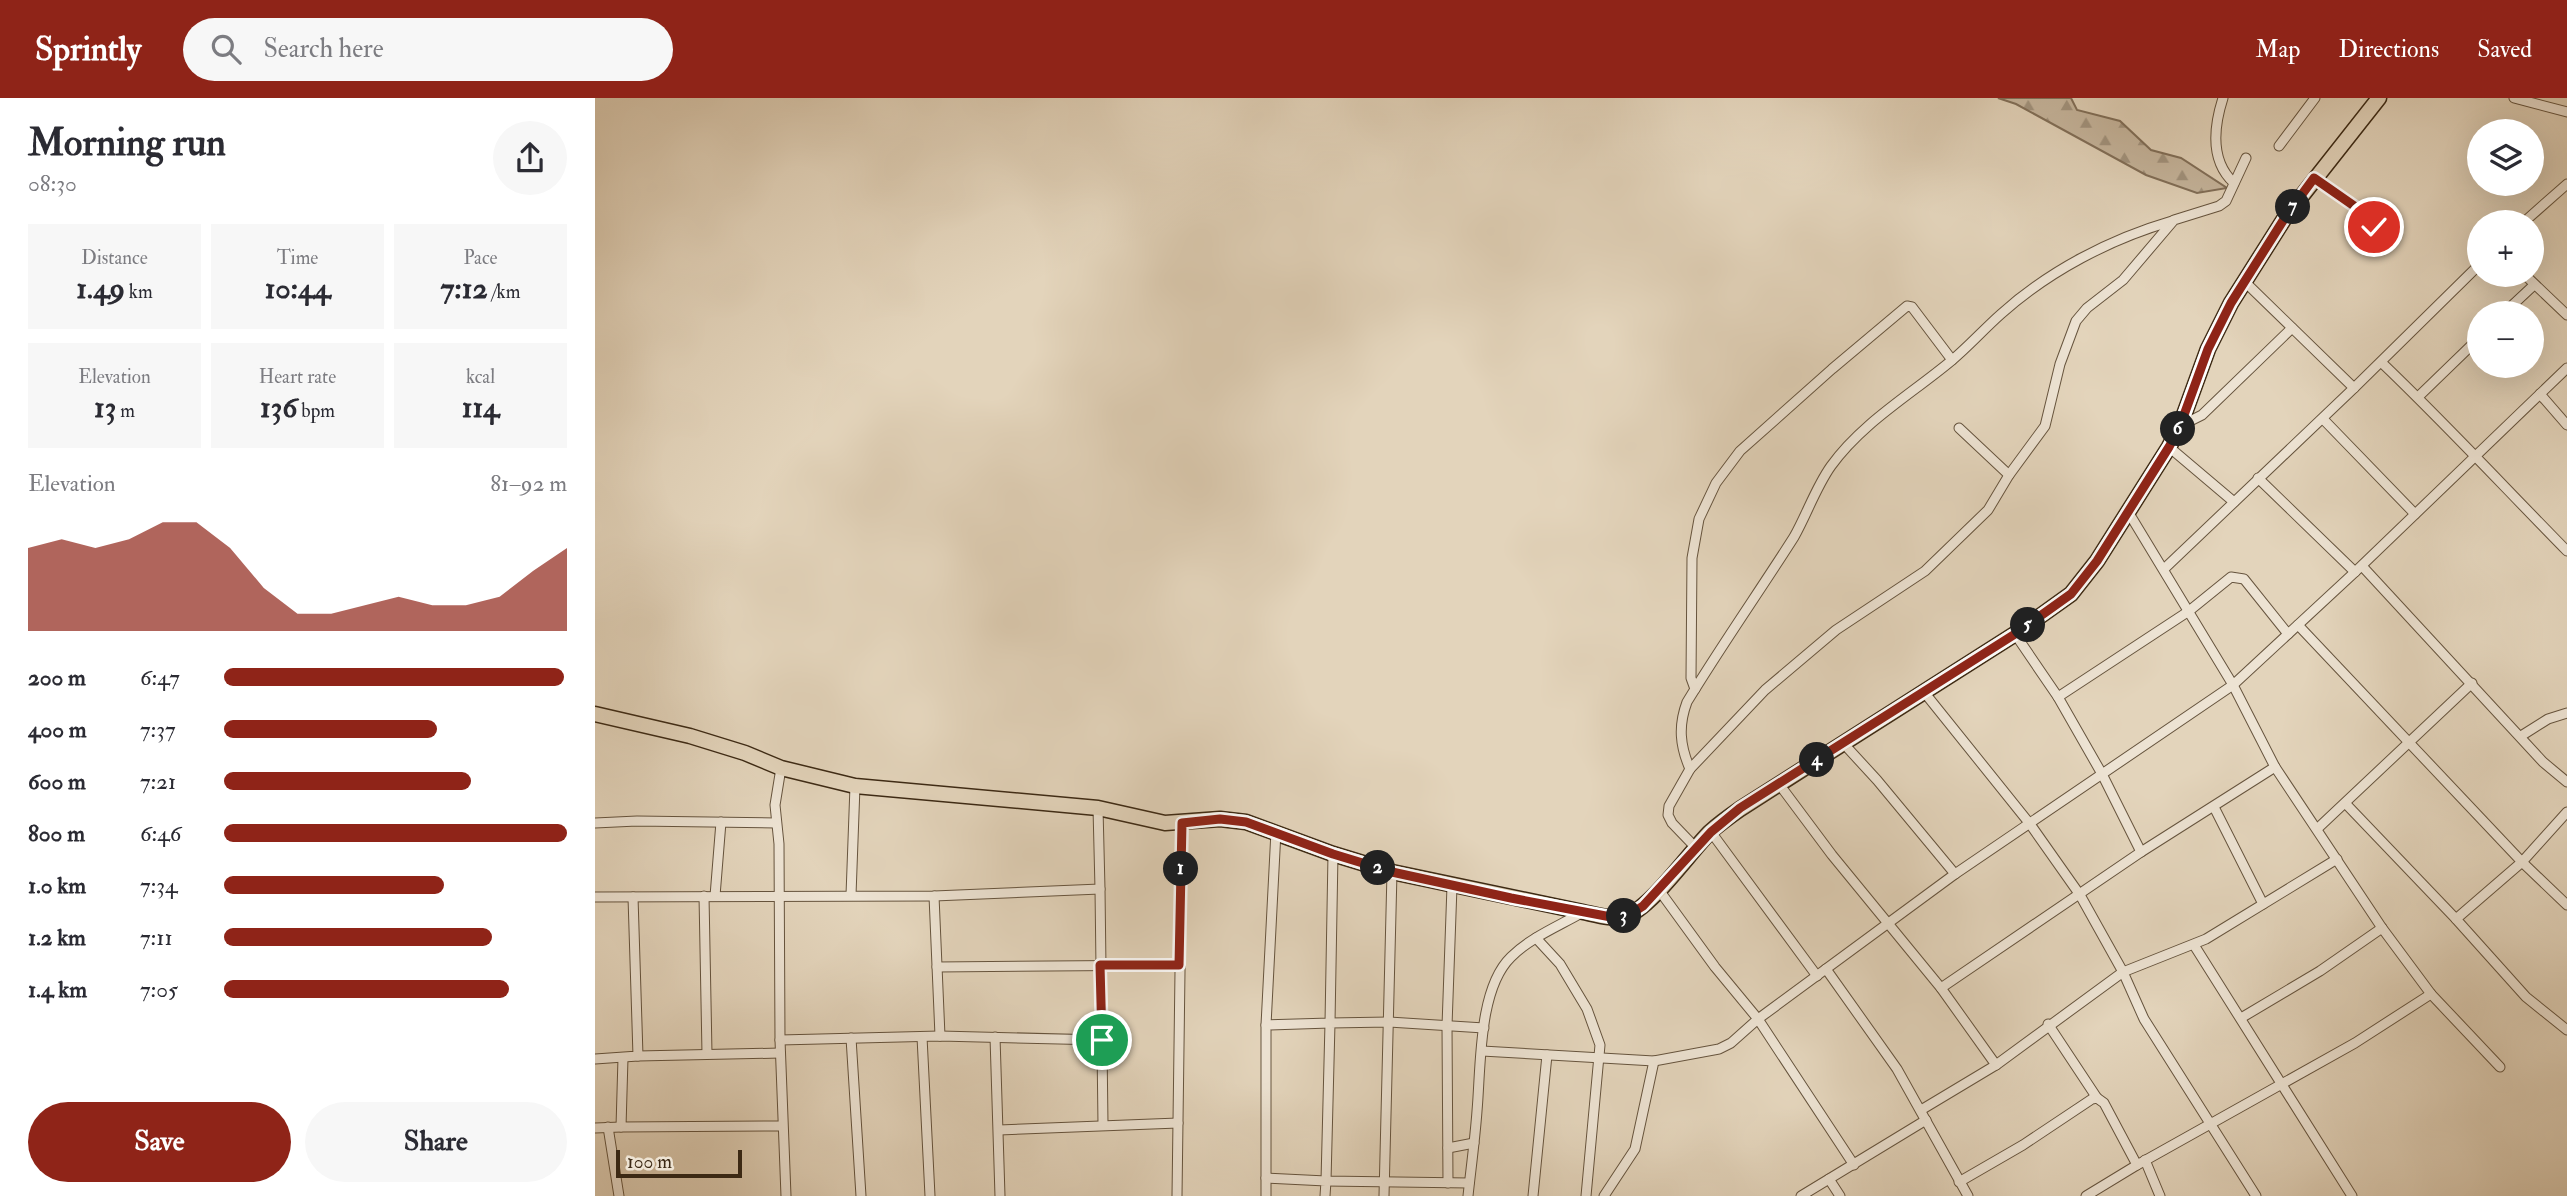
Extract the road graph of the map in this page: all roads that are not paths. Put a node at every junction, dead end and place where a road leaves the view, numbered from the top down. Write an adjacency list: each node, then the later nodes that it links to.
1 (2223, 98): 9 (street)
2 (2315, 98): 6 (street)
3 (2379, 98): 8 (main road)
4 (2514, 98): 5 (street)
5 (2567, 112)
6 (2279, 146)
7 (2246, 158): 9 (street)
8 (2314, 178): 14 (street); 16 (main road)
9 (2234, 183): 13 (street)
10 (2563, 188): 11 (street); 12 (street)
11 (2567, 199)
12 (2538, 210)
13 (2174, 220): 23 (street); 35 (street)
14 (2362, 243)
15 (2467, 277): 24 (street)
16 (2244, 281): 21 (street); 31 (main road)
17 (2532, 287): 19 (street)
18 (2536, 287): 20 (street)
19 (2517, 301)
20 (2567, 315)
21 (2292, 328): 26 (street); 31 (street)
22 (2467, 350): 28 (street)
23 (1952, 360): 49 (street); 49 (street)
24 (2381, 362): 26 (street); 28 (street)
25 (2567, 368): 27 (street)
26 (2354, 388): 29 (street)
27 (2540, 394): 30 (street); 34 (street)
28 (2418, 397): 34 (street)
29 (2323, 419): 36 (street); 39 (street)
30 (2567, 425)
31 (2180, 426): 33 (main road)
32 (1959, 428): 35 (street)
33 (2169, 447): 37 (street); 38 (main road)
34 (2475, 457): 39 (street); 40 (street)
35 (2009, 475): 59 (street)
36 (2258, 478): 37 (street); 42 (street)
37 (2234, 502): 41 (street)
38 (2127, 510): 41 (street); 45 (main road)
39 (2415, 514): 42 (street)
40 (2567, 551)
41 (2164, 569): 43 (street)
42 (2358, 569): 44 (street); 47 (street)
43 (2189, 611): 46 (street); 48 (street); 51 (street)
44 (2298, 625): 46 (street); 55 (street)
45 (2015, 634): 50 (main road); 51 (street)
46 (2288, 635): 48 (street)
47 (2472, 683): 54 (street); 55 (street)
48 (2233, 685): 57 (street); 60 (street)
49 (1695, 689): 59 (street)
50 (1924, 692): 56 (main road); 72 (street)
51 (2058, 697): 60 (street)
52 (2567, 713): 54 (street)
53 (595, 714): 58 (main road)
54 (2521, 736): 61 (street)
55 (2408, 742): 64 (street); 80 (street)
56 (1843, 743): 62 (main road); 82 (street)
57 (2275, 767): 65 (street); 73 (street)
58 (781, 768): 63 (main road); 70 (street)
59 (1690, 769): 76 (street)
60 (2102, 774): 72 (street); 77 (street)
61 (2567, 782)
62 (1779, 784): 75 (main road); 98 (street)
63 (855, 786): 66 (main road); 87 (street)
64 (2346, 804): 73 (street); 97 (street)
65 (2214, 807): 77 (street); 94 (street)
66 (1098, 808): 71 (main road); 84 (street)
67 (2567, 812): 80 (street)
68 (721, 822): 69 (street); 70 (street); 90 (street)
69 (595, 823)
70 (776, 823): 86 (street)
71 (1182, 823): 74 (main road); 103 (street)
72 (2030, 824): 82 (street); 88 (street)
73 (2318, 829): 79 (street)
74 (1276, 831): 78 (main road); 115 (street)
75 (1711, 832): 76 (main road); 107 (street)
76 (1696, 848): 85 (main road)
77 (2141, 852): 88 (street)
78 (1333, 854): 81 (main road); 113 (street)
79 (2337, 859): 94 (street); 99 (street)
80 (2522, 862): 95 (street); 97 (street)
81 (1392, 872): 83 (main road); 112 (street)
82 (1955, 874): 98 (street)
83 (1452, 886): 96 (main road); 116 (street)
84 (1100, 889): 91 (street); 102 (street)
85 (1660, 890): 96 (main road); 111 (street)
86 (780, 895): 87 (street); 90 (street); 123 (street)
87 (851, 895): 91 (street)
88 (2080, 895): 106 (street); 108 (street)
89 (704, 896): 90 (street); 93 (street); 127 (street)
90 (715, 896)
91 (935, 896): 104 (street)
92 (595, 897): 93 (street)
93 (633, 897): 129 (street)
94 (2263, 904): 101 (street)
95 (2567, 905)
96 (1583, 912): 100 (street)
97 (2456, 919): 118 (street)
98 (1887, 923): 105 (street); 108 (street)
99 (2382, 928): 109 (street); 110 (street)
100 (1536, 937): 117 (street); 131 (street)
101 (2194, 945): 106 (street); 110 (street)
102 (1100, 965): 103 (street); 104 (street); 124 (street)
103 (1179, 965): 139 (street)
104 (937, 967): 119 (street)
105 (1826, 969): 107 (street); 138 (street)
106 (2123, 972): 114 (street); 140 (street)
107 (1817, 976): 111 (street)
108 (1941, 988): 134 (street)
109 (2431, 994): 135 (street); 136 (street)
110 (2241, 1018): 136 (street)
111 (1758, 1019): 133 (street); 150 (street)
112 (1389, 1022): 113 (street); 116 (street); 154 (street)
113 (1330, 1023): 115 (street); 153 (street)
114 (2048, 1024): 134 (street); 137 (street)
115 (1266, 1026): 151 (street)
116 (1447, 1026): 117 (street); 148 (street)
117 (1484, 1028): 125 (street)
118 (2567, 1030)
119 (940, 1036): 120 (street); 121 (street)
120 (922, 1037): 122 (street); 161 (street)
121 (995, 1037): 124 (street); 146 (street)
122 (851, 1038): 123 (street); 160 (street)
123 (780, 1040): 126 (street)
124 (1102, 1040): 141 (street)
125 (1482, 1051): 128 (street); 147 (street)
126 (780, 1053): 127 (street); 142 (street)
127 (706, 1054): 129 (street)
128 (1547, 1055): 131 (street); 168 (street)
129 (638, 1056): 130 (street)
130 (623, 1058): 132 (street); 144 (street)
131 (1600, 1058): 133 (street); 169 (street)
132 (595, 1059)
133 (1654, 1061): 170 (street)
134 (1996, 1065): 138 (street)
135 (2500, 1067)
136 (2282, 1084): 140 (street); 177 (street)
137 (2097, 1098): 149 (street); 155 (street)
138 (1924, 1115): 150 (street); 155 (street)
139 (1178, 1123): 141 (street); 163 (street)
140 (2210, 1123): 149 (street); 176 (street)
141 (1103, 1124): 146 (street)
142 (782, 1126): 144 (street); 159 (street)
143 (608, 1127): 144 (street); 145 (street); 158 (street)
144 (621, 1127)
145 (595, 1128)
146 (999, 1130): 162 (street)
147 (1474, 1143): 148 (street); 157 (street)
148 (1448, 1148): 156 (street)
149 (2141, 1163): 174 (street); 175 (street)
150 (1854, 1165): 152 (street)
151 (1266, 1178): 153 (street); 164 (street)
152 (1829, 1179): 171 (street); 172 (street)
153 (1326, 1181): 154 (street); 165 (street)
154 (1384, 1181): 156 (street); 166 (street)
155 (1959, 1182): 173 (street)
156 (1448, 1183): 157 (street)
157 (1469, 1184): 167 (street)
158 (619, 1196)
159 (786, 1196)
160 (861, 1196)
161 (930, 1196)
162 (1000, 1196)
163 (1177, 1196)
164 (1266, 1196)
165 (1325, 1196)
166 (1384, 1196)
167 (1468, 1196)
168 (1533, 1196)
169 (1586, 1196)
170 (1604, 1196)
171 (1801, 1196)
172 (1840, 1196)
173 (1968, 1196)
174 (2086, 1196)
175 (2160, 1196)
176 (2256, 1196)
177 (2352, 1196)

